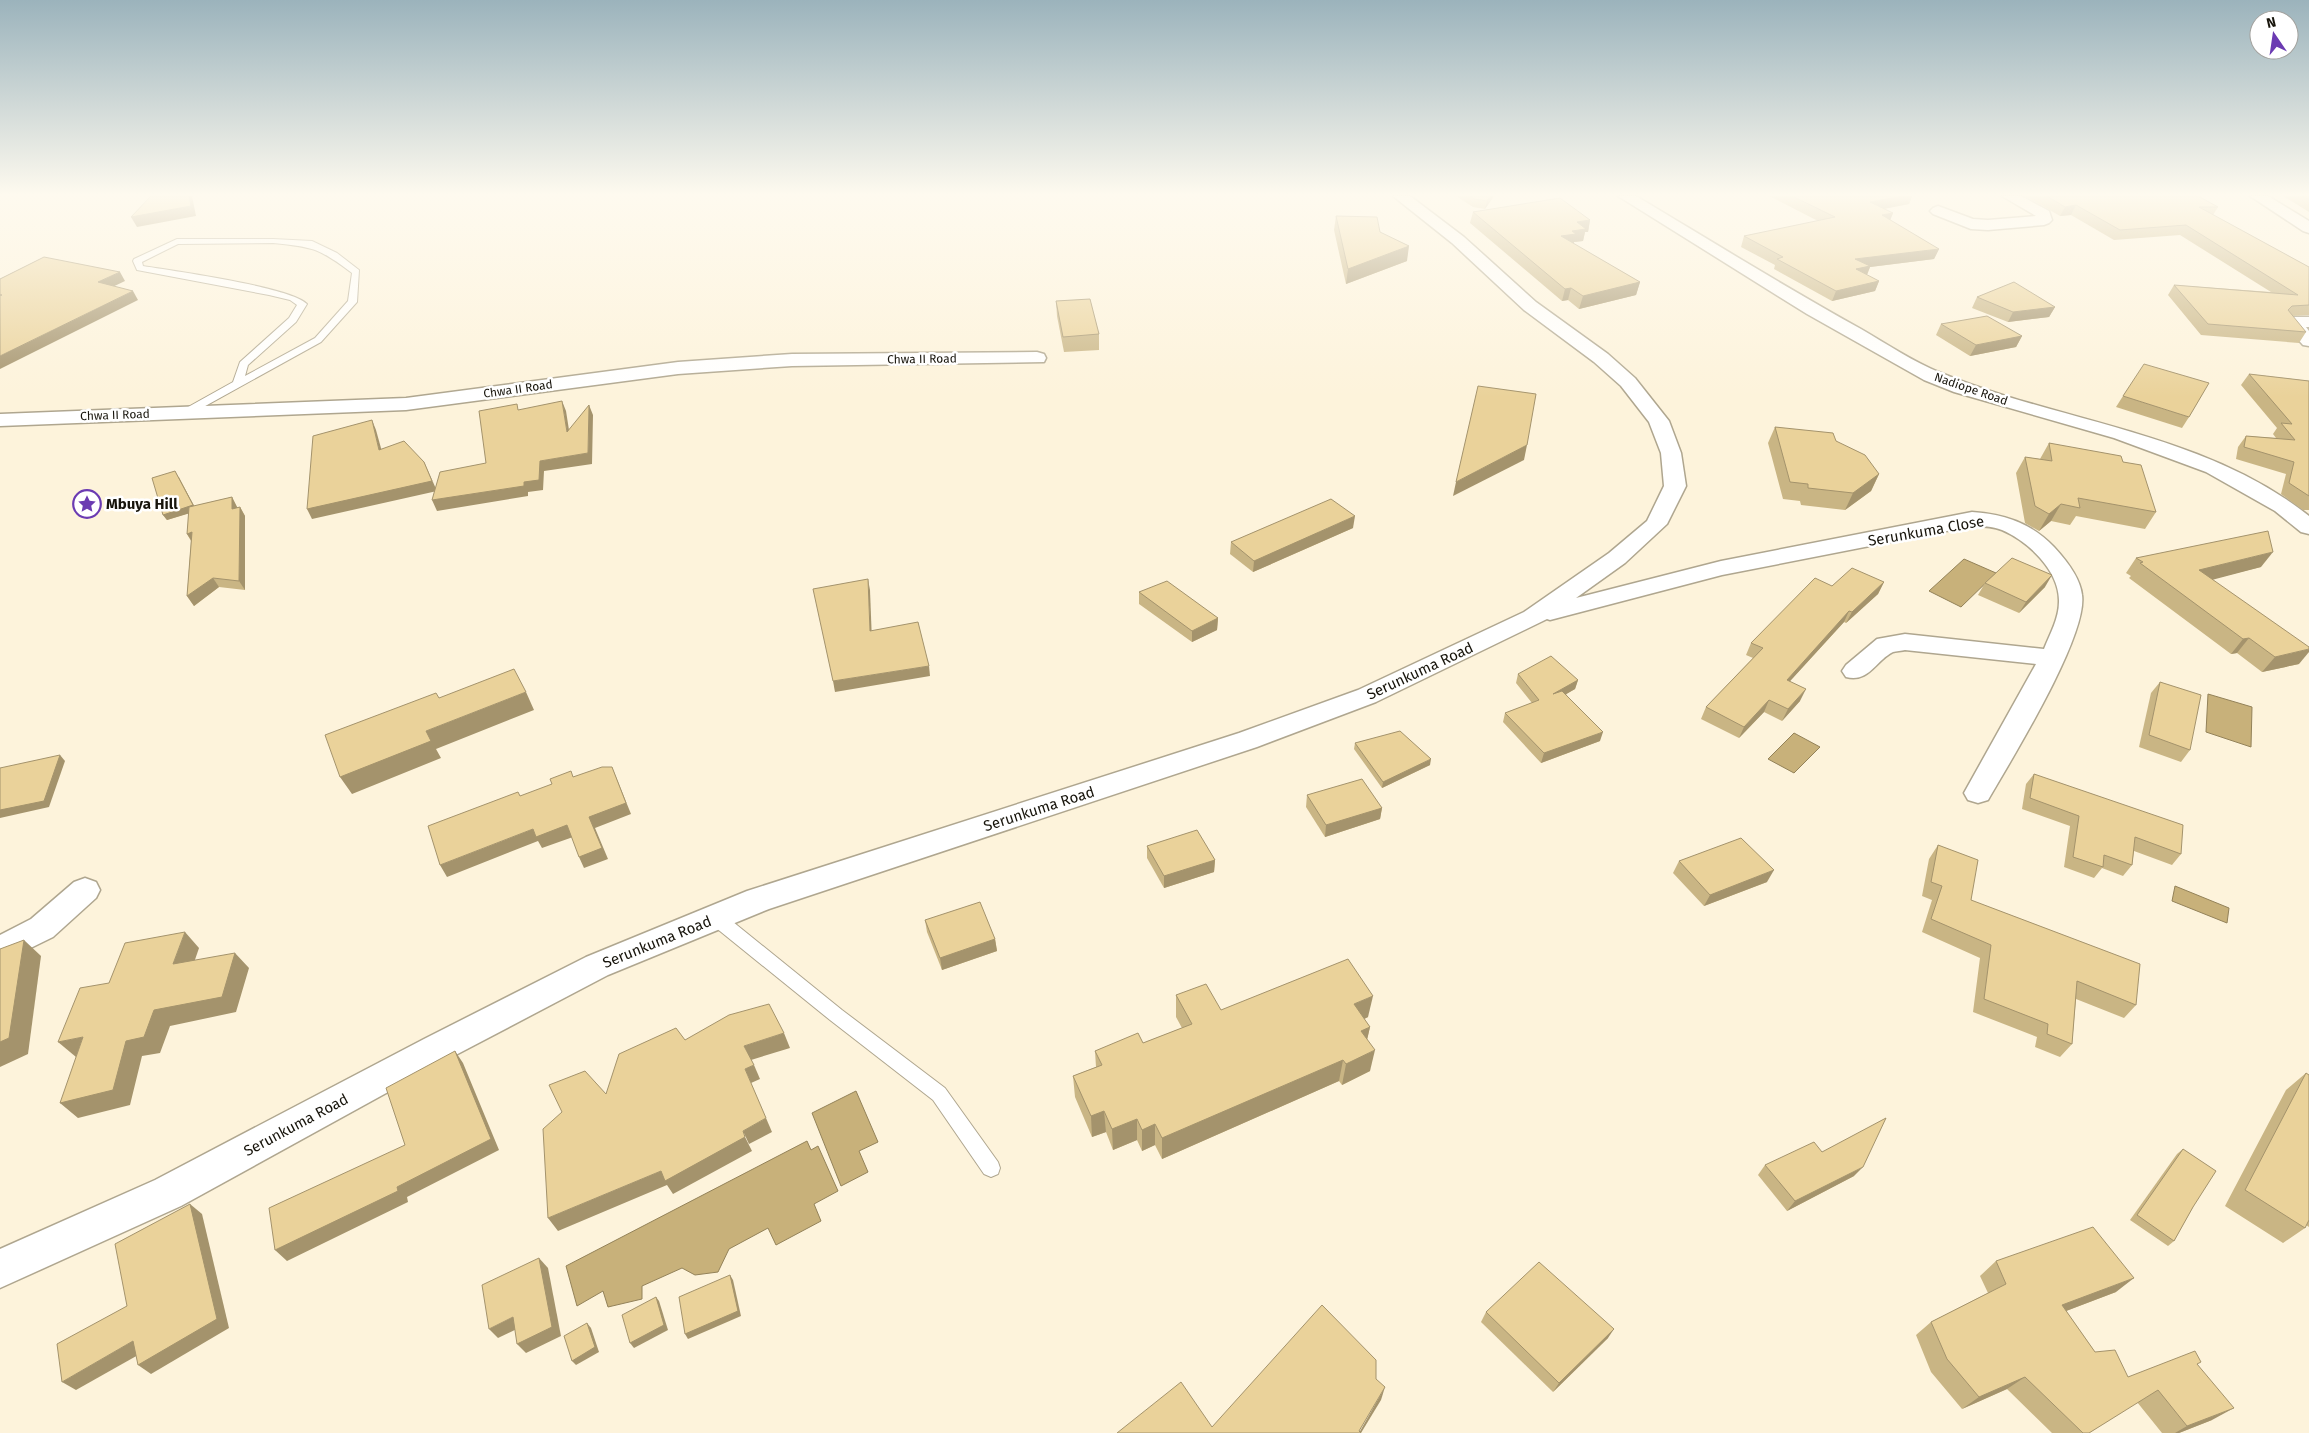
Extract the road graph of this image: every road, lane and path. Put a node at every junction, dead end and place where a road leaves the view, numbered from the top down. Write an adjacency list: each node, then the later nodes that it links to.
1 (138, 263): 8 (lane)
2 (344, 263): 8 (lane)
3 (1483, 263): 12 (street, Serunkuma Road)
4 (1735, 263): 11 (street, Nadiope Road)
5 (2309, 322): 6 (street)
6 (2309, 341)
7 (1037, 358): 9 (street, Chwa II Road)
8 (238, 384): 9 (lane)
9 (186, 412): 10 (street, Chwa II Road)
10 (0, 420)
11 (2309, 527)
12 (1533, 617): 13 (street, Serunkuma Close); 17 (street, Serunkuma Road)
13 (2053, 658): 14 (street); 15 (street, Serunkuma Close)
14 (1855, 671)
15 (1978, 793)
16 (85, 890): 18 (street)
17 (716, 918): 19 (lane); 20 (street, Serunkuma Road)
18 (0, 950)
19 (991, 1168)
20 (0, 1269)

